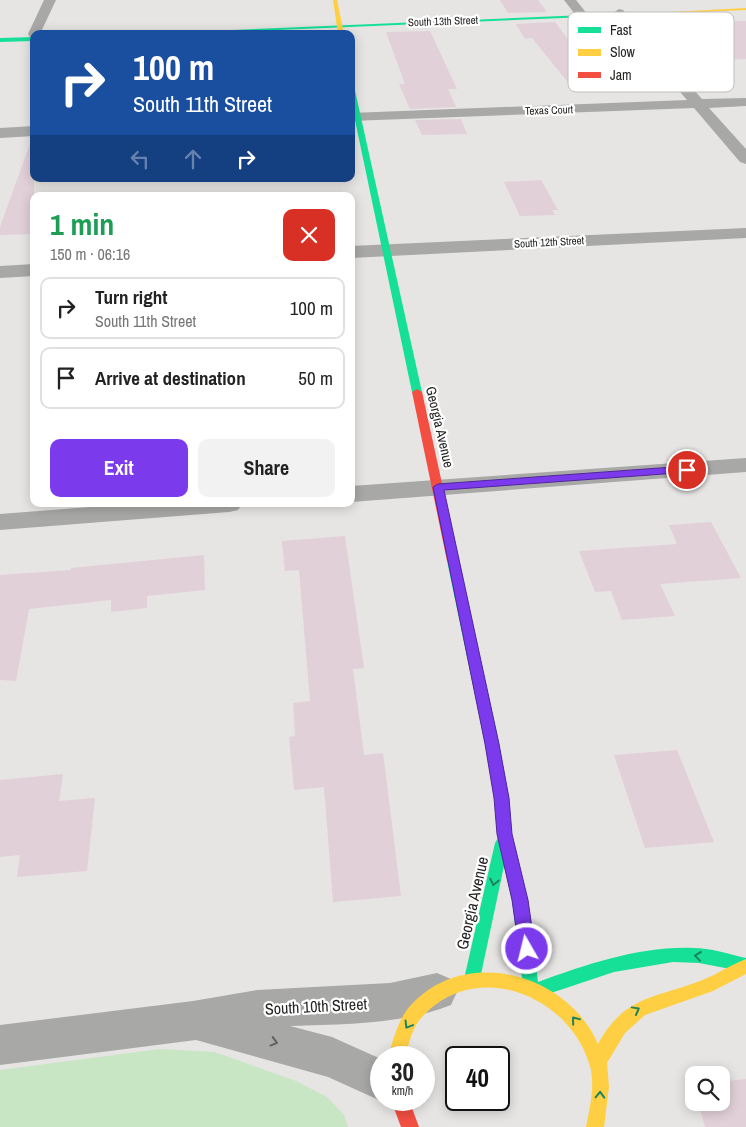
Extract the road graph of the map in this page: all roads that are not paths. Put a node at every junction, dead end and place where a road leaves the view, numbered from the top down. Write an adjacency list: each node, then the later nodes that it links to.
1 (50, 0): 9 (street)
2 (335, 0): 8 (street)
3 (570, 0): 5 (street)
4 (746, 9): 6 (street, South 13th Street)
5 (580, 12)
6 (651, 12)
7 (568, 16): 8 (street, South 13th Street)
8 (340, 29): 10 (street, South 13th Street)
9 (36, 30)
10 (300, 30)
11 (30, 36): 12 (street)
12 (0, 40)
13 (688, 92): 15 (street)
14 (746, 102): 15 (street, Texas Court)
15 (698, 104): 16 (street, Texas Court); 20 (street)
16 (355, 117)
17 (355, 121): 22 (street, Georgia Avenue)
18 (30, 131): 19 (street)
19 (0, 133)
20 (746, 159)
21 (746, 233): 22 (street, South 12th Street)
22 (386, 250): 23 (street, South 12th Street); 27 (street, Georgia Avenue)
23 (355, 252)
24 (30, 270): 25 (street)
25 (0, 272)
26 (746, 465): 27 (street)
27 (438, 487): 28 (street); 31 (street, Georgia Avenue)
28 (355, 494)
29 (191, 507): 30 (street)
30 (0, 522)
31 (504, 834): 33 (street, Georgia Avenue, one-way to 33); 34 (street, Georgia Avenue)
32 (746, 965): 34 (street, one-way to 34); 38 (street, one-way to 32)
33 (455, 986): 34 (street); 35 (street, South 10th Street); 37 (street, one-way to 37)
34 (535, 988): 38 (street, one-way to 34)
35 (193, 1021): 36 (street, South 10th Street); 39 (street, South 10th Street, one-way to 39)
36 (0, 1045)
37 (400, 1046)
38 (598, 1062): 42 (street, one-way to 38)
39 (370, 1075)
40 (403, 1111): 41 (street)
41 (406, 1124)
42 (595, 1127)

